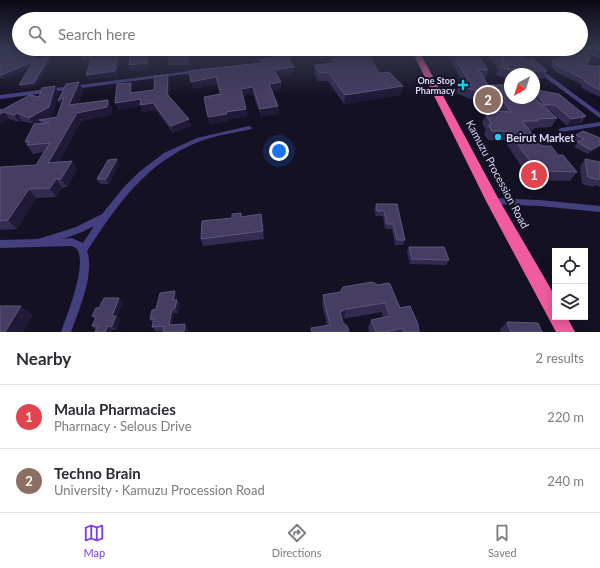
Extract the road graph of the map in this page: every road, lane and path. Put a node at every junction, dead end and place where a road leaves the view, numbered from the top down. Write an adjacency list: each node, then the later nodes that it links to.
1 (422, 64): 10 (highway, Kamuzu Procession Road)
2 (530, 64): 4 (street)
3 (204, 70): 5 (street)
4 (542, 74): 6 (street)
5 (0, 96)
6 (600, 116)
7 (600, 124): 9 (street)
8 (249, 128): 12 (street)
9 (561, 130)
10 (493, 201): 11 (street); 16 (highway, Kamuzu Procession Road)
11 (600, 209)
12 (105, 216): 13 (street); 15 (street)
13 (41, 242): 14 (street); 15 (street)
14 (0, 244)
15 (83, 250): 18 (street)
16 (552, 308)
17 (559, 320): 19 (highway)
18 (66, 332)
19 (566, 332)

